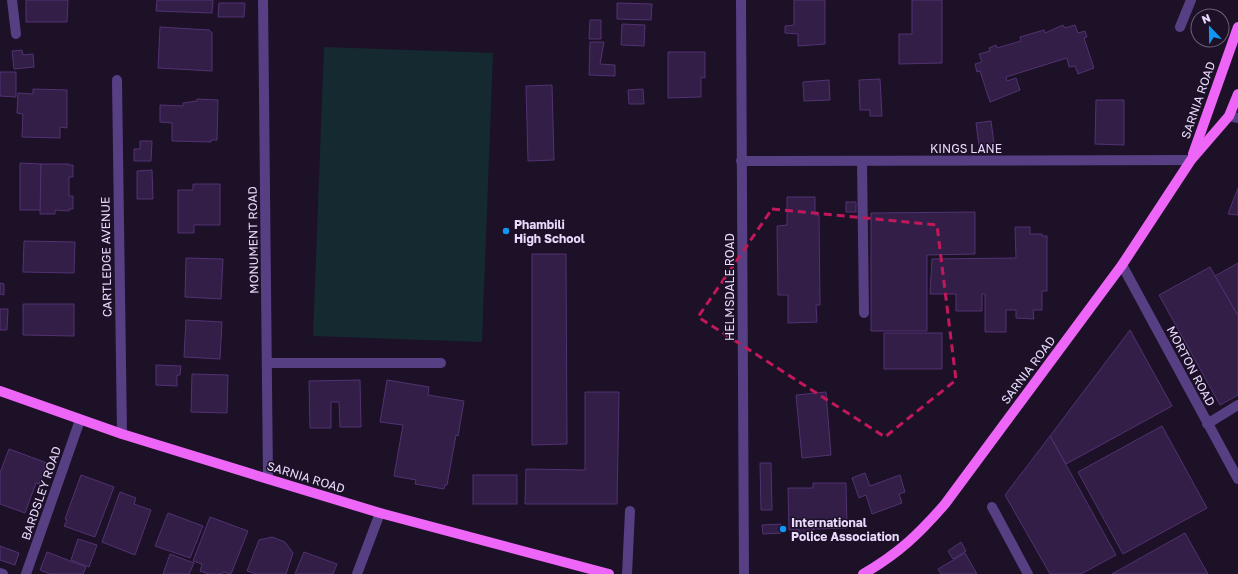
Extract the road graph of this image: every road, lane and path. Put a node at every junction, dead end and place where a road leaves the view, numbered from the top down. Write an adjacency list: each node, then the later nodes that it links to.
1 (12, 0): 7 (street)
2 (263, 0): 16 (street, MONUMENT ROAD)
3 (741, 0): 12 (street, HELMSDALE ROAD)
4 (1191, 0): 5 (street)
5 (1180, 27)
6 (1238, 27): 11 (main road, SARNIA ROAD)
7 (16, 34)
8 (117, 80): 22 (street, CARTLEDGE AVENUE)
9 (1238, 94): 10 (main road, SARNIA ROAD)
10 (1233, 117): 11 (main road, SARNIA ROAD)
11 (1191, 160): 13 (street, KINGS LANE); 14 (main road, SARNIA ROAD)
12 (741, 161): 13 (street, KINGS LANE); 34 (street, HELMSDALE ROAD)
13 (862, 161): 15 (street)
14 (1122, 265): 21 (street, MORTON ROAD); 35 (main road, SARNIA ROAD)
15 (864, 313)
16 (267, 363): 17 (street); 24 (street, MONUMENT ROAD)
17 (441, 363)
18 (0, 391): 20 (main road, SARNIA ROAD)
19 (1238, 405): 21 (street)
20 (80, 420): 22 (main road, SARNIA ROAD); 30 (street, BARDSLEY ROAD)
21 (1207, 424): 23 (street, MORTON ROAD)
22 (122, 434): 24 (main road, SARNIA ROAD)
23 (1238, 479)
24 (268, 480): 27 (main road, SARNIA ROAD)
25 (992, 507): 36 (street)
26 (630, 510): 33 (street)
27 (380, 513): 31 (street); 32 (main road, SARNIA ROAD)
28 (0, 573): 29 (street)
29 (3, 574)
30 (26, 574)
31 (357, 574)
32 (609, 574)
33 (627, 574)
34 (744, 574)
35 (863, 574)
36 (1028, 574)

